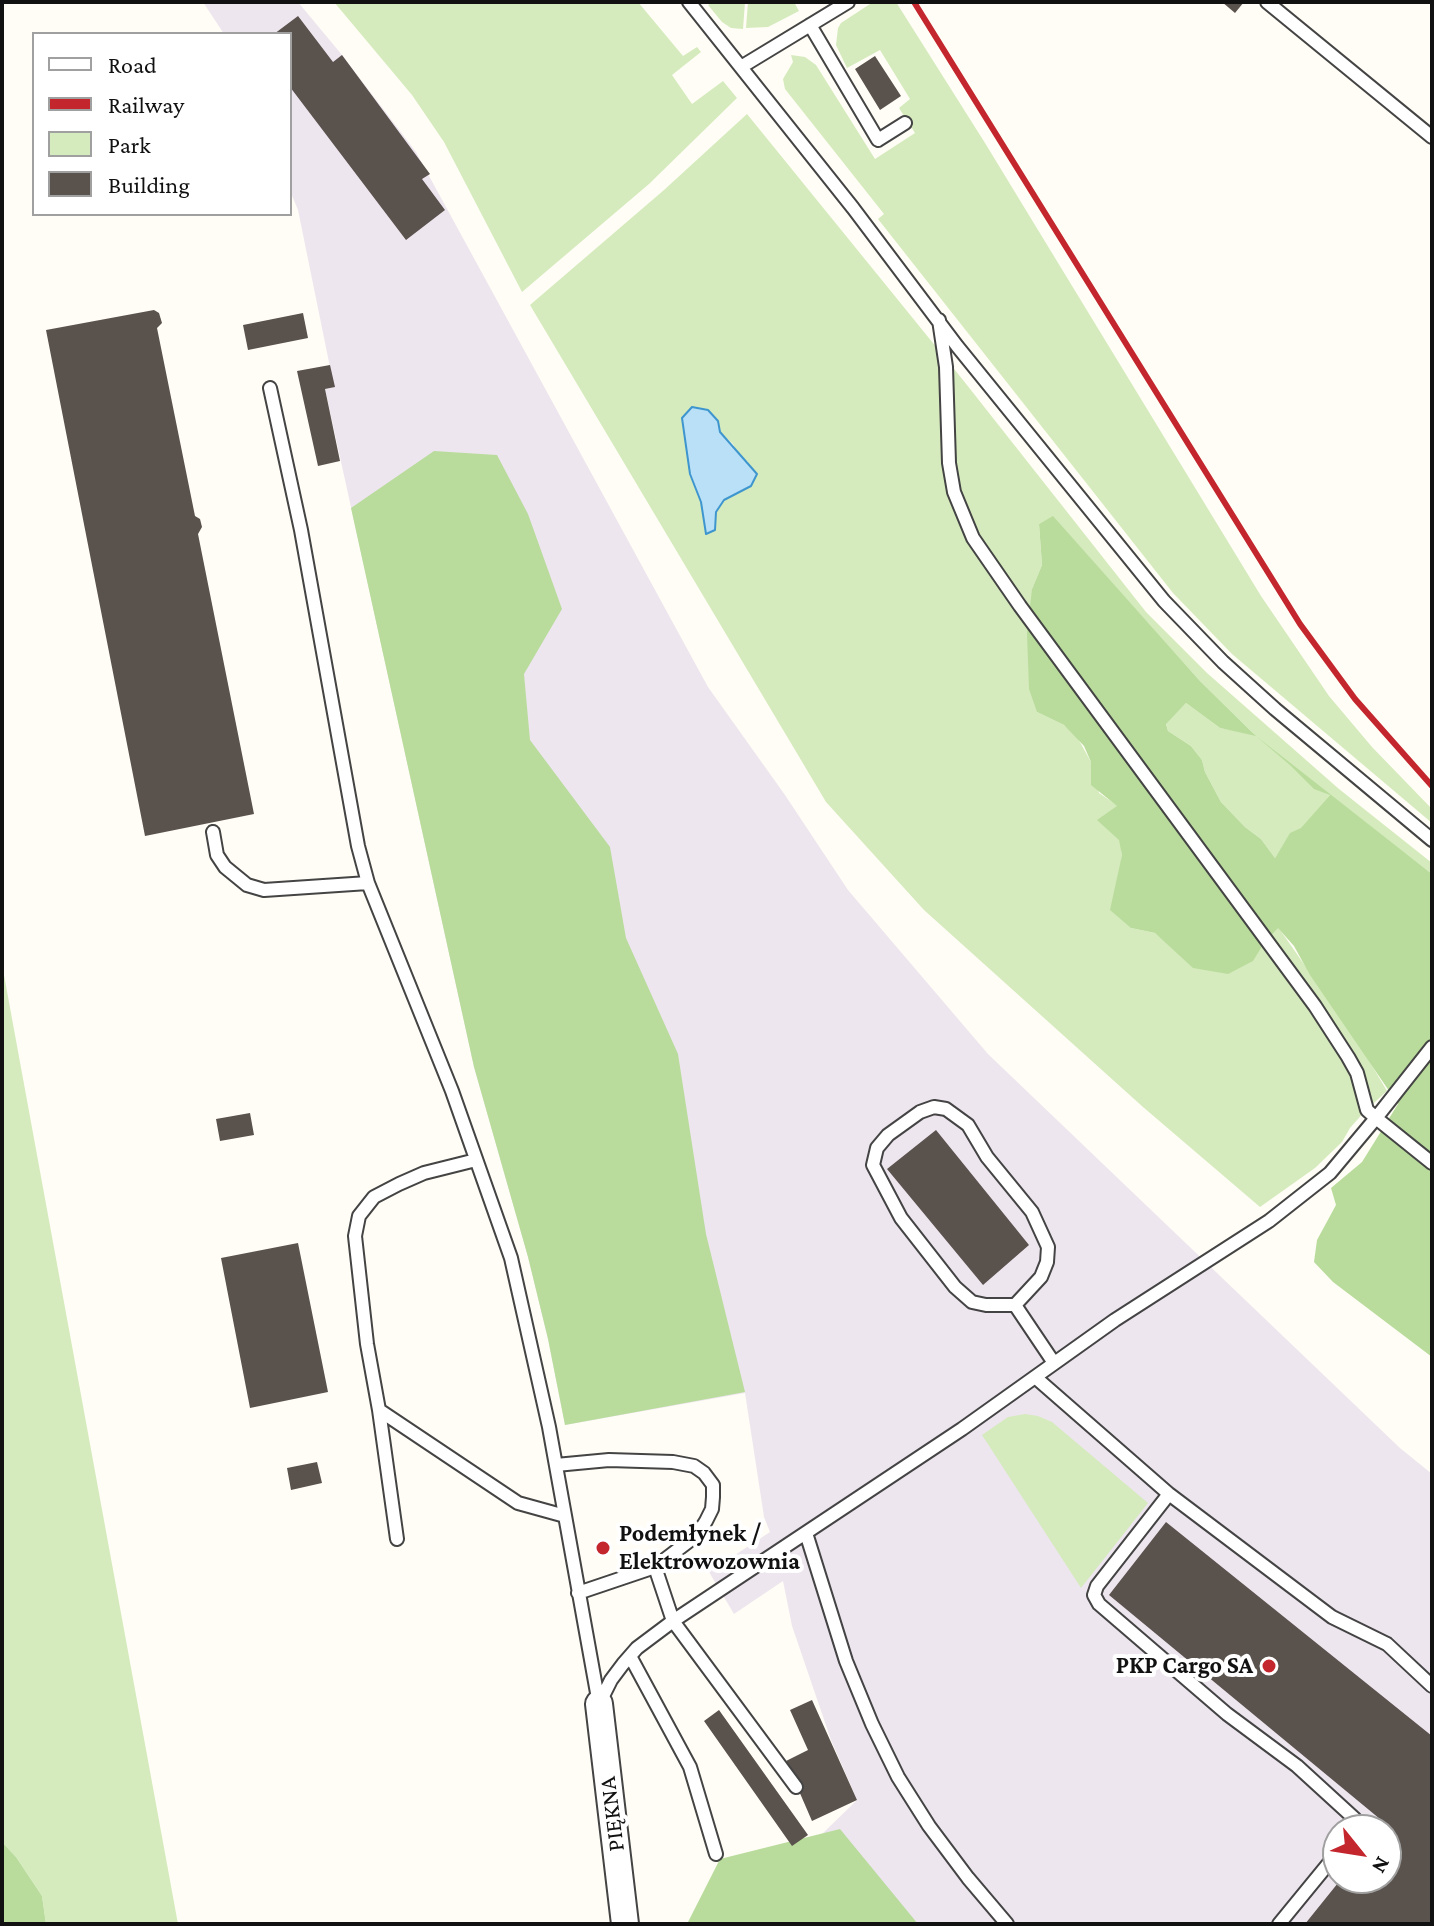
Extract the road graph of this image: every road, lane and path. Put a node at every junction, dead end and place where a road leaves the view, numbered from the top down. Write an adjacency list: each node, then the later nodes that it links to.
1 (689, 2): 5 (lane)
2 (1267, 2): 7 (lane)
3 (845, 3): 4 (lane)
4 (810, 25): 5 (lane); 6 (lane)
5 (741, 67): 8 (lane)
6 (905, 123)
7 (1432, 137)
8 (939, 320): 11 (lane); 14 (lane)
9 (270, 388): 12 (lane)
10 (213, 832): 12 (lane)
11 (1432, 840)
12 (368, 883): 15 (lane)
13 (1432, 1047): 14 (lane)
14 (1376, 1118): 16 (lane); 18 (lane)
15 (476, 1160): 20 (lane); 21 (lane)
16 (1432, 1163)
17 (1015, 1305): 17 (lane); 18 (lane)
18 (1054, 1363): 19 (lane)
19 (1035, 1377): 22 (lane); 24 (lane)
20 (379, 1410): 23 (lane); 25 (lane)
21 (556, 1465): 23 (lane); 26 (lane)
22 (1169, 1494): 30 (lane); 33 (lane)
23 (565, 1516): 27 (lane)
24 (806, 1533): 28 (lane); 37 (lane)
25 (397, 1539)
26 (655, 1567): 27 (lane); 28 (lane)
27 (578, 1593): 31 (lane)
28 (673, 1621): 29 (lane); 32 (lane)
29 (630, 1656): 31 (lane); 34 (lane)
30 (1432, 1686)
31 (599, 1704): 36 (street, PIĘKNA)
32 (796, 1787)
33 (1350, 1814)
34 (716, 1854)
35 (1322, 1872): 38 (lane)
36 (625, 1924)
37 (1007, 1924)
38 (1279, 1924)

